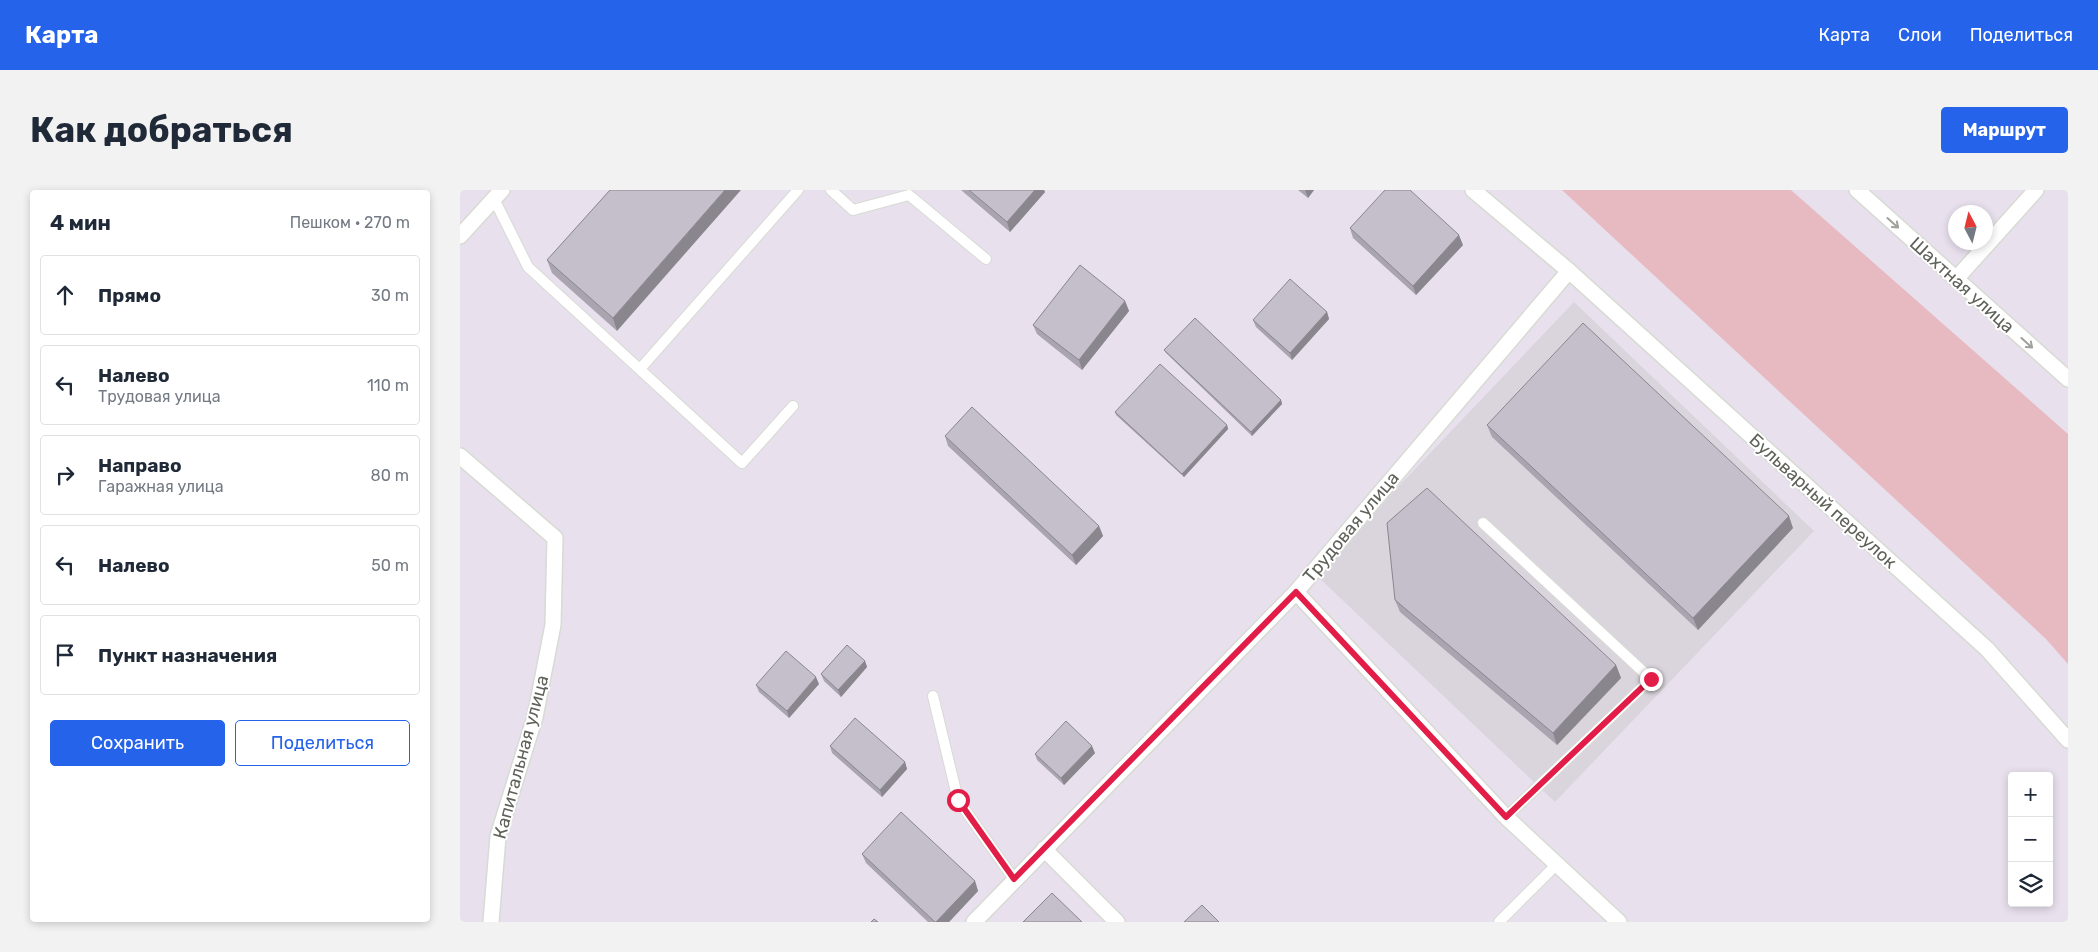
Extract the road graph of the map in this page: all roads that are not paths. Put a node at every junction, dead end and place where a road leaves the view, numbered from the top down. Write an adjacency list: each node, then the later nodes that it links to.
1 (798, 190): 11 (lane)
2 (831, 190): 8 (lane)
3 (1473, 190): 9 (street, Бульварный переулок)
4 (1857, 190): 10 (street, Шахтная улица, one-way to 10)
5 (2036, 190): 10 (street)
6 (498, 195): 7 (street); 11 (lane)
7 (460, 236)
8 (986, 259)
9 (1569, 271): 16 (street, Трудовая улица); 18 (street, Бульварный переулок)
10 (1956, 279): 12 (street, Шахтная улица, one-way to 12)
11 (640, 369): 13 (lane)
12 (2068, 379)
13 (793, 406)
14 (460, 456): 23 (street, Капитальная улица)
15 (1483, 523): 19 (lane)
16 (1296, 592): 19 (street); 20 (street, Трудовая улица)
17 (933, 696): 22 (lane)
18 (2068, 740)
19 (1506, 817): 21 (street)
20 (1044, 849): 22 (street, Трудовая улица); 25 (street)
21 (1557, 864): 26 (lane); 27 (street)
22 (1014, 879): 24 (street, Трудовая улица)
23 (491, 922)
24 (974, 922)
25 (1117, 922)
26 (1499, 922)
27 (1619, 922)

